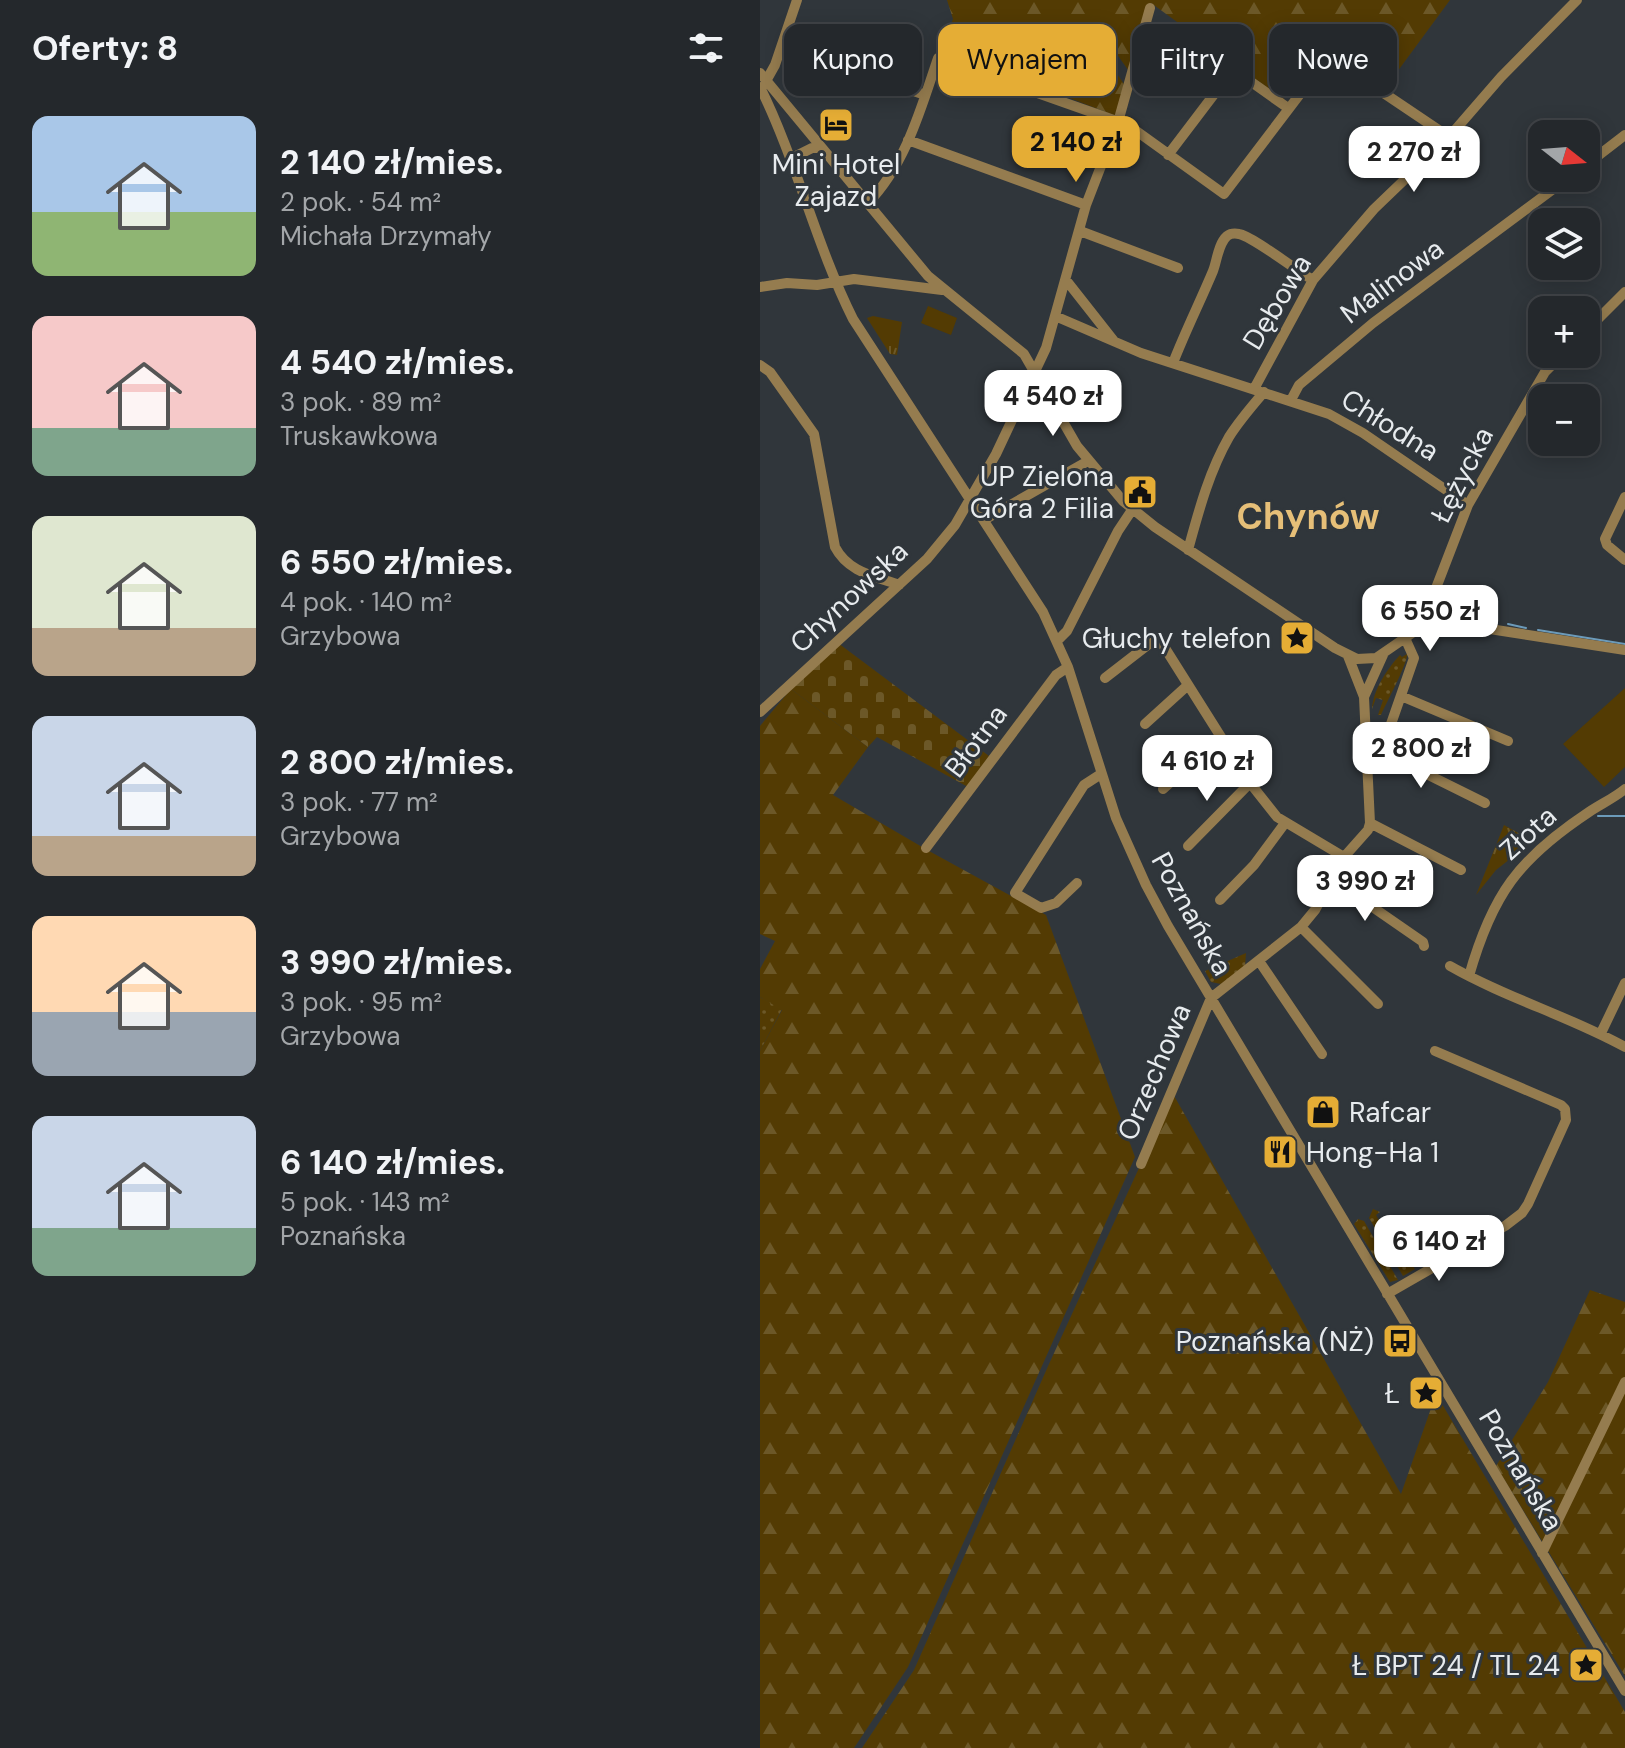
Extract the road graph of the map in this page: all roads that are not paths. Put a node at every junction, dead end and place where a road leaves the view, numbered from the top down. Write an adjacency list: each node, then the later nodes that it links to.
1 (797, 0): 4 (street)
2 (1577, 0): 10 (street, Dębowa)
3 (1150, 8): 8 (street, Chynowska)
4 (762, 80): 12 (street); 15 (street, Poznańska)
5 (922, 94): 6 (street)
6 (925, 95): 8 (street); 11 (street)
7 (1288, 108): 10 (street); 14 (street); 14 (street)
8 (1118, 122): 14 (street); 18 (street, Chynowska)
9 (1625, 135): 13 (street)
10 (1449, 137): 22 (street, Dębowa)
11 (908, 140): 17 (street); 18 (street)
12 (822, 148): 15 (street); 17 (street)
13 (1600, 154)
14 (1168, 155)
15 (790, 159): 23 (street, Poznańska)
16 (1549, 192): 35 (street, Malinowa)
17 (868, 203): 25 (street)
18 (1086, 205): 19 (street, Chynowska)
19 (1080, 231): 20 (street); 21 (street, Chynowska)
20 (1178, 268)
21 (1066, 280): 27 (street, Chynowska); 29 (street)
22 (1313, 280): 30 (street); 34 (street, Dębowa)
23 (836, 282): 24 (street); 25 (street); 38 (street, Poznańska)
24 (760, 287)
25 (944, 290): 33 (street)
26 (1625, 292): 28 (street)
27 (1055, 316): 29 (street, Chłodna); 33 (street, Chynowska)
28 (1600, 317)
29 (1115, 342): 30 (street, Chłodna)
30 (1173, 363): 34 (street, Chłodna)
31 (760, 365): 45 (street)
32 (1549, 368): 39 (street, Łężycka)
33 (1035, 371): 36 (street); 38 (street, Chynowska)
34 (1259, 390): 35 (street, Chłodna); 43 (street, Dębowa)
35 (1291, 400): 39 (street, Chłodna)
36 (1088, 461): 40 (street); 41 (street)
37 (1625, 497): 44 (street)
38 (969, 498): 41 (street, Poznańska); 42 (street, Chynowska)
39 (1468, 505): 46 (street, Łężycka)
40 (1132, 510): 43 (street); 48 (street)
41 (982, 517): 42 (street); 48 (street, Poznańska)
42 (956, 522): 45 (street, Chynowska)
43 (1188, 550): 51 (street)
44 (1625, 560)
45 (899, 585): 57 (street, Chynowska)
46 (1421, 627): 47 (street); 49 (street)
47 (1405, 638): 50 (street); 55 (street)
48 (1057, 641): 52 (street, Poznańska)
49 (1625, 650)
50 (1383, 655): 51 (street); 56 (street)
51 (1348, 656): 56 (street)
52 (1068, 667): 63 (street, Poznańska); 71 (street, Błotna)
53 (1105, 678): 54 (street)
54 (1188, 685): 58 (street); 60 (street)
55 (1401, 696): 59 (street); 61 (street)
56 (1364, 697): 59 (street)
57 (760, 712)
58 (1145, 724)
59 (1366, 728): 62 (street)
60 (1221, 737): 64 (street); 65 (street)
61 (1508, 741)
62 (1368, 745): 67 (street); 69 (street)
63 (1101, 774): 75 (street); 83 (street, Poznańska)
64 (1250, 783): 68 (street); 70 (street)
65 (1163, 789)
66 (1625, 789): 81 (street, Złota)
67 (1485, 803)
68 (1285, 823): 72 (street); 76 (street)
69 (1370, 823): 72 (street); 73 (street)
70 (1188, 846)
71 (926, 848)
72 (1344, 857): 74 (street)
73 (1461, 870)
74 (1332, 879): 77 (street); 78 (street)
75 (1077, 883)
76 (1220, 900)
77 (1301, 927): 79 (street); 84 (street)
78 (1424, 946)
79 (1259, 961): 83 (street); 88 (street)
80 (1450, 966): 81 (street)
81 (1469, 976): 85 (street)
82 (1625, 983): 85 (street)
83 (1211, 998): 89 (street, Orzechowa); 90 (street, Poznańska)
84 (1378, 1004)
85 (1601, 1033): 86 (street)
86 (1625, 1047)
87 (1435, 1051): 90 (street)
88 (1322, 1054)
89 (1141, 1164)
90 (1387, 1294): 92 (street, Poznańska)
91 (1625, 1382): 92 (street)
92 (1542, 1553): 93 (street, Poznańska)
93 (1625, 1691)

